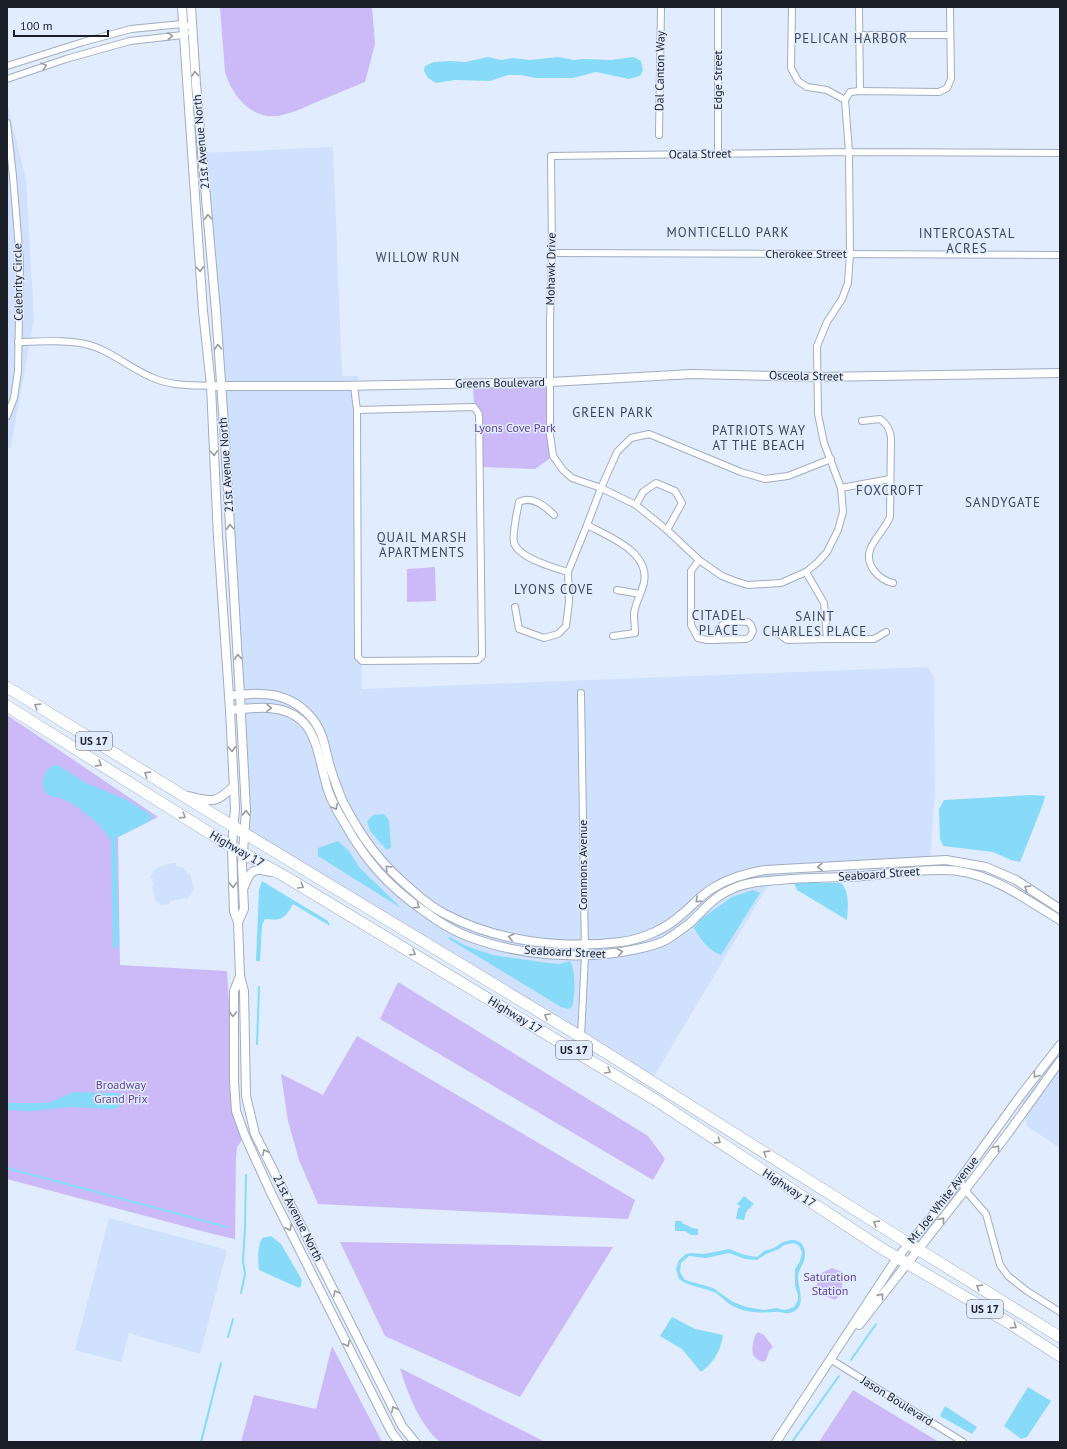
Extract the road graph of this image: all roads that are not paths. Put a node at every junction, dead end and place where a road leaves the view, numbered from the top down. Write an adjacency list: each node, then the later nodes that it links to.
1 (182, 7): 8 (street, 21st Avenue North)
2 (191, 7): 9 (street, 21st Avenue North)
3 (661, 7): 18 (street, Dal Canton Way)
4 (718, 7): 21 (street, Edge Street)
5 (792, 7): 16 (street)
6 (859, 7): 11 (street)
7 (950, 7): 12 (street)
8 (182, 24): 9 (street); 10 (street, 21st Avenue North); 13 (street)
9 (192, 28): 10 (street); 31 (street, 21st Avenue North, one-way to 9)
10 (183, 35): 14 (street, one-way to 10); 30 (street, 21st Avenue North, one-way to 30)
11 (860, 35): 12 (street); 15 (street)
12 (950, 35): 15 (street)
13 (7, 66)
14 (7, 79)
15 (860, 91): 16 (street)
16 (845, 100): 19 (street)
17 (7, 123): 26 (street, Celebrity Circle)
18 (659, 135)
19 (849, 152): 20 (street, Ocala Street); 21 (street, Ocala Street); 24 (street)
20 (1060, 153)
21 (718, 154): 22 (street, Ocala Street)
22 (551, 156): 23 (street, Mohawk Drive)
23 (552, 254): 24 (street, Cherokee Street); 29 (street, Mohawk Drive)
24 (850, 254): 25 (street, Cherokee Street); 28 (street)
25 (1060, 255)
26 (18, 342): 30 (street, Greens Boulevard); 34 (street, Celebrity Circle)
27 (1060, 373): 28 (street, Osceola Street)
28 (817, 377): 29 (street, Osceola Street); 36 (street, Greens Boulevard)
29 (551, 382): 32 (street, Greens Boulevard); 38 (street, Greens Boulevard)
30 (210, 386): 31 (street, Greens Boulevard); 58 (street, 21st Avenue North, one-way to 58)
31 (221, 386): 32 (street, Greens Boulevard); 59 (street, 21st Avenue North, one-way to 31)
32 (354, 386): 33 (street)
33 (357, 410): 33 (street)
34 (7, 416)
35 (862, 421): 37 (street)
36 (831, 459): 38 (street); 39 (street, Greens Boulevard)
37 (890, 479): 39 (street); 47 (street)
38 (601, 488): 40 (street, Greens Boulevard); 42 (street)
39 (841, 488): 46 (street, Greens Boulevard)
40 (636, 504): 43 (street, Greens Boulevard); 43 (street)
41 (554, 514): 45 (street)
42 (587, 525): 45 (street); 49 (street)
43 (667, 530): 44 (street, Greens Boulevard)
44 (699, 560): 46 (street, Greens Boulevard); 55 (street)
45 (568, 572): 50 (street)
46 (806, 572): 54 (street)
47 (893, 583)
48 (617, 590): 49 (street)
49 (640, 594): 53 (street)
50 (515, 607)
51 (886, 632): 54 (street)
52 (779, 634): 54 (street)
53 (613, 636)
54 (827, 639)
55 (717, 640): 55 (street)
56 (7, 687): 64 (highway, Highway 17 / US 17, one-way to 56)
57 (581, 694): 74 (street, Commons Avenue)
58 (229, 696): 59 (street, Seaboard Street); 62 (street, 21st Avenue North)
59 (240, 696): 61 (street, 21st Avenue North); 74 (street, Seaboard Street, one-way to 59)
60 (7, 706): 67 (highway, Highway 17 / US 17, one-way to 67)
61 (241, 709): 62 (street, Seaboard Street); 66 (street, 21st Avenue North, one-way to 61); 75 (street, Seaboard Street, one-way to 75)
62 (230, 710): 63 (street, 21st Avenue North, one-way to 63)
63 (234, 786): 64 (street); 65 (street, 21st Avenue North)
64 (180, 794): 65 (highway, Highway 17 / US 17)
65 (234, 827): 66 (highway, Highway 17 / US 17); 67 (street, 21st Avenue North)
66 (245, 834): 68 (street, 21st Avenue North); 77 (highway, Highway 17 / US 17, one-way to 66)
67 (232, 847): 68 (highway, Highway 17 / US 17); 73 (street, 21st Avenue North, one-way to 73)
68 (243, 852): 69 (highway, Highway 17 / US 17); 70 (street, 21st Avenue North)
69 (286, 876): 70 (street); 84 (highway, Highway 17 / US 17, one-way to 84)
70 (243, 889): 73 (street, 21st Avenue North)
71 (1060, 909): 74 (street, Seaboard Street, one-way to 74)
72 (1060, 920): 75 (street, Seaboard Street, one-way to 72)
73 (238, 922): 76 (street, 21st Avenue North)
74 (584, 944): 75 (street, Commons Avenue)
75 (584, 955): 77 (street, Commons Avenue)
76 (240, 976): 89 (street, 21st Avenue North, one-way to 89); 90 (street, 21st Avenue North, one-way to 76)
77 (580, 1036): 82 (highway, Highway 17 / US 17, one-way to 77)
78 (1060, 1045): 80 (street, Mr. Joe White Avenue, one-way to 80)
79 (1060, 1061): 81 (street, Mr. Joe White Avenue, one-way to 79)
80 (960, 1180): 81 (street); 82 (street, Mr. Joe White Avenue)
81 (965, 1190): 83 (street, Mr. Joe White Avenue, one-way to 81); 85 (street)
82 (909, 1243): 83 (highway, Highway 17 / US 17); 84 (street, Mr. Joe White Avenue)
83 (913, 1257): 84 (highway, Highway 17 / US 17); 86 (highway, Highway 17 / US 17, one-way to 83); 87 (highway, Highway 17 / US 17, one-way to 87); 88 (street, Mr. Joe White Avenue, one-way to 83)
84 (897, 1258): 88 (street, Mr. Joe White Avenue)
85 (1060, 1312)
86 (1060, 1337)
87 (1060, 1356)
88 (830, 1359): 91 (street, Mr. Joe White Avenue); 92 (street, Jason Boulevard)
89 (399, 1442)
90 (415, 1442)
91 (776, 1442)
92 (963, 1442)

